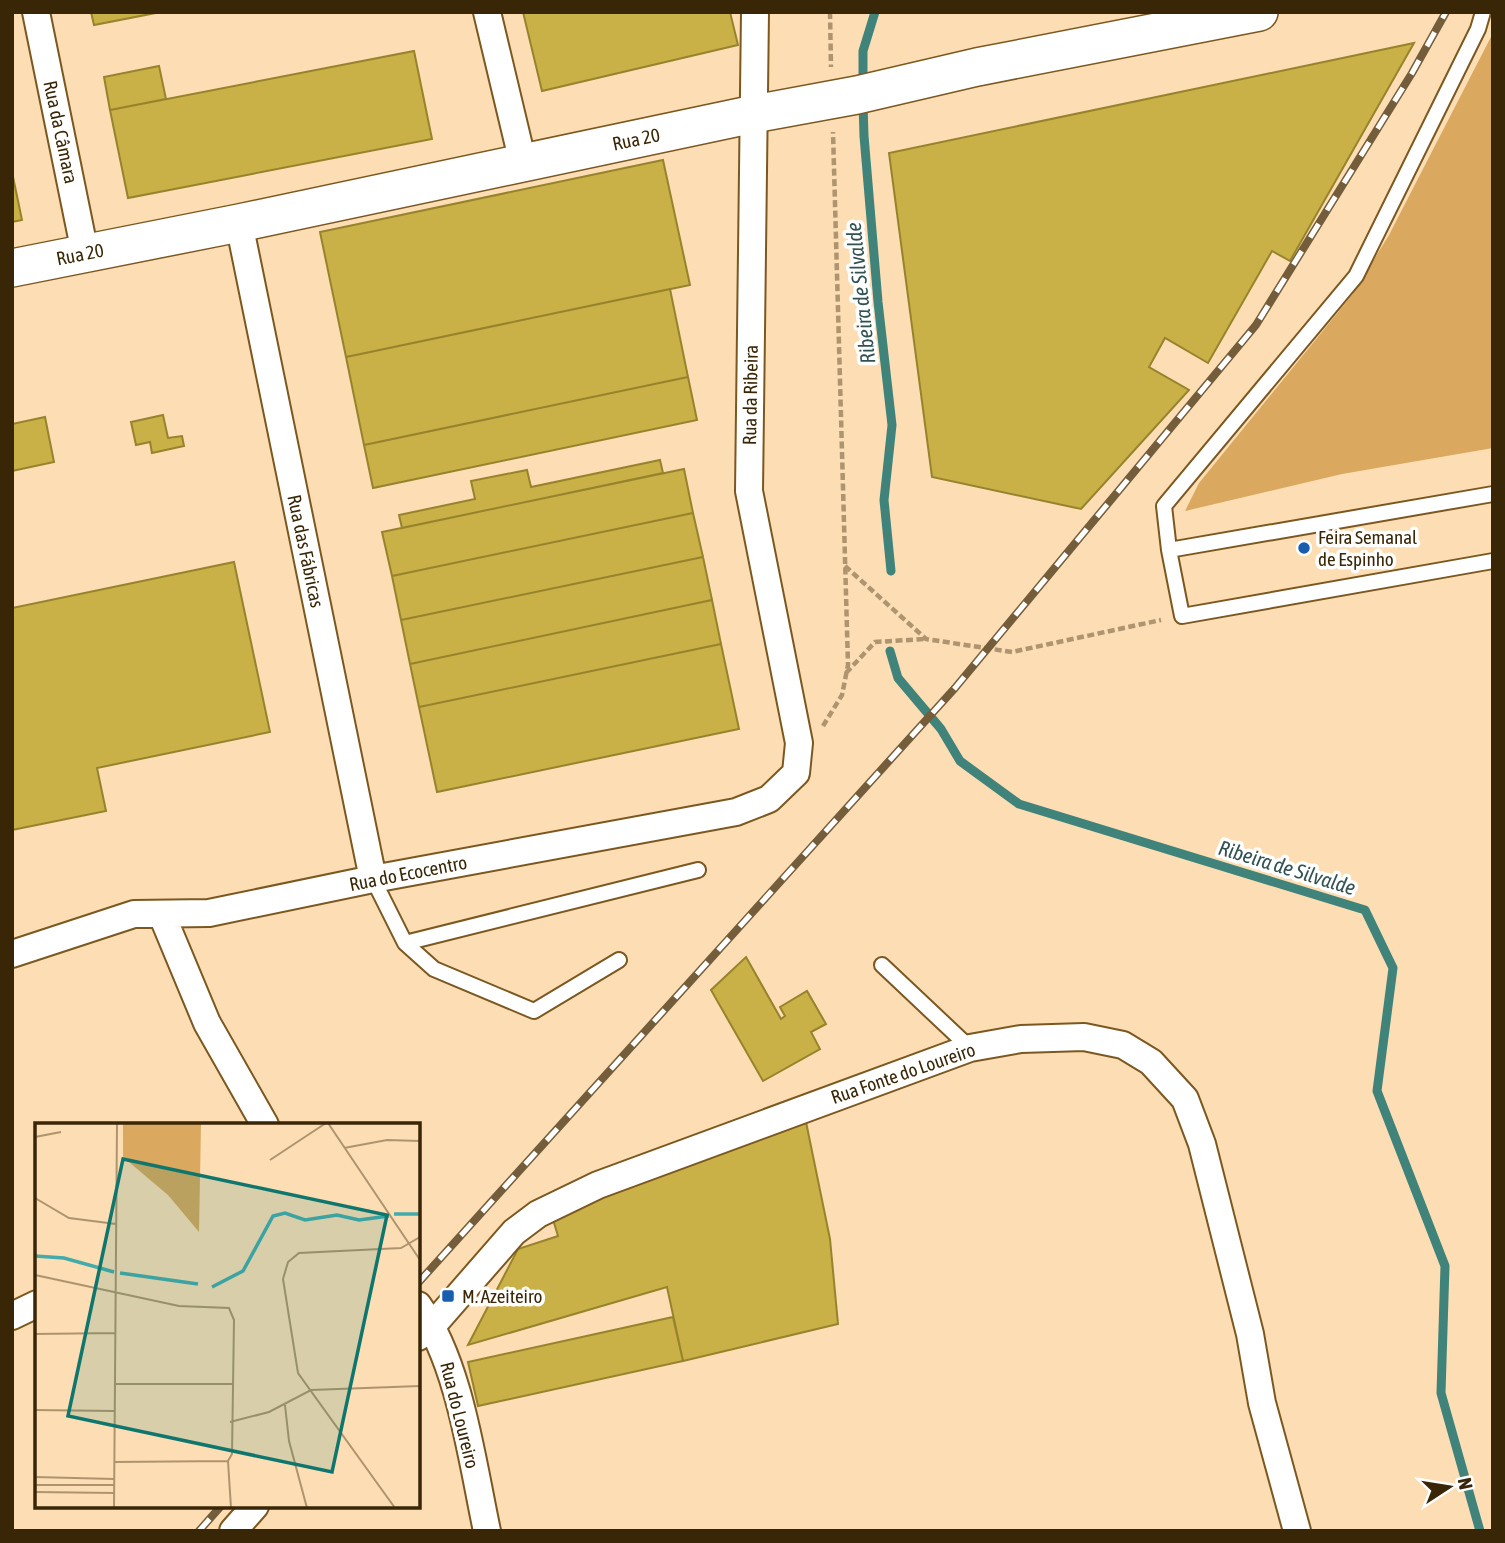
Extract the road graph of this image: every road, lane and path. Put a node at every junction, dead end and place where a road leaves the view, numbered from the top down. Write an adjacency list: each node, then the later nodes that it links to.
1 (36, 12): 12 (street, Rua da Câmara)
2 (487, 12): 10 (street)
3 (755, 12): 9 (street, Rua da Ribeira)
4 (830, 12): 8 (path)
5 (1259, 12): 7 (main road, Rua 20)
6 (1483, 12): 15 (lane)
7 (1130, 25): 8 (main road, Rua 20)
8 (858, 94): 9 (main road, Rua 20); 17 (path)
9 (754, 114): 10 (main road, Rua 20); 22 (street, Rua da Ribeira)
10 (523, 163): 11 (main road, Rua 20)
11 (239, 223): 12 (main road, Rua 20); 24 (street, Rua das Fábricas)
12 (85, 253): 13 (main road, Rua 20)
13 (12, 268)
14 (1493, 494): 15 (lane)
15 (1169, 550): 18 (lane)
16 (1493, 561): 18 (lane)
17 (845, 565): 19 (path); 20 (path)
18 (1182, 616): 19 (path)
19 (926, 639): 20 (path)
20 (846, 673): 21 (path)
21 (822, 728)
22 (796, 773): 24 (street, Rua do Ecocentro)
23 (698, 870): 26 (lane)
24 (373, 879): 25 (street, Rua do Ecocentro); 26 (lane)
25 (162, 915): 27 (street, Rua do Ecocentro); 31 (street)
26 (405, 943): 28 (lane)
27 (12, 954)
28 (619, 960)
29 (882, 965): 30 (lane)
30 (970, 1048): 34 (street, Rua Fonte do Loureiro); 38 (street, Rua Fonte do Loureiro)
31 (263, 1123)
32 (35, 1305): 33 (street)
33 (12, 1316)
34 (423, 1323): 37 (street, Rua do Loureiro)
35 (253, 1508): 36 (street)
36 (233, 1531)
37 (486, 1531)
38 (1297, 1531)

